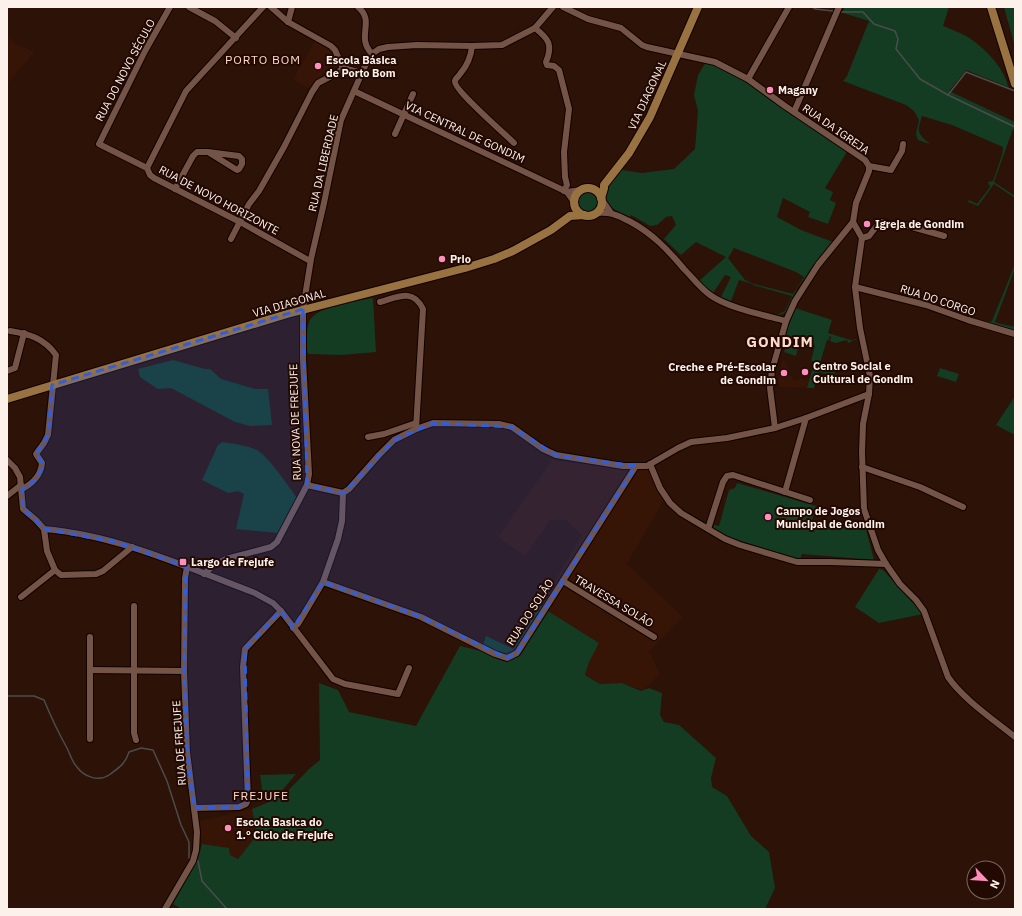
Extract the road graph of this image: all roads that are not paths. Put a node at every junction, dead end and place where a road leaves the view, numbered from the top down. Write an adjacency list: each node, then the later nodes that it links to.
1 (170, 7): 29 (street, RUA DO NOVO SÉCULO)
2 (189, 7): 15 (street)
3 (263, 7): 15 (street)
4 (271, 7): 13 (street)
5 (292, 7): 13 (street)
6 (358, 7): 17 (street)
7 (552, 7): 14 (street)
8 (563, 7): 18 (street, RUA DA IGREJA)
9 (698, 7): 18 (main road, VIA DIAGONAL)
10 (789, 7): 21 (street)
11 (991, 7): 22 (main road)
12 (838, 9): 25 (street)
13 (288, 22): 19 (street)
14 (535, 28): 16 (street); 38 (street)
15 (236, 38): 33 (street)
16 (472, 46): 17 (street); 28 (street)
17 (372, 54): 20 (street, RUA DA LIBERDADE)
18 (677, 54): 21 (street, RUA DA IGREJA); 34 (main road, VIA DIAGONAL)
19 (343, 68): 20 (street); 45 (street)
20 (362, 73): 23 (street, RUA DA LIBERDADE)
21 (748, 79): 25 (street, RUA DA IGREJA)
22 (1015, 84)
23 (354, 91): 26 (street, VIA CENTRAL DE GONDIM); 50 (street, RUA DA LIBERDADE)
24 (413, 94): 26 (street)
25 (794, 112): 32 (street, RUA DA IGREJA)
26 (404, 114): 27 (street); 38 (street, VIA CENTRAL DE GONDIM)
27 (395, 134)
28 (514, 143)
29 (99, 144): 33 (street, RUA DE NOVO HORIZONTE)
30 (903, 144): 32 (street)
31 (208, 152): 31 (street); 35 (street)
32 (869, 166): 46 (street, RUA DA IGREJA)
33 (147, 168): 35 (street, RUA DE NOVO HORIZONTE)
34 (604, 185): 36 (main road); 39 (main road, VIA DIAGONAL)
35 (175, 189): 45 (street, RUA DE NOVO HORIZONTE)
36 (592, 189): 37 (main road); 39 (main road)
37 (581, 190): 38 (street); 40 (main road)
38 (565, 191): 40 (street, VIA CENTRAL DE GONDIM)
39 (602, 199): 41 (main road, VIA DIAGONAL); 42 (street)
40 (574, 204): 43 (main road); 44 (main road)
41 (597, 213): 42 (street); 43 (main road, VIA DIAGONAL)
42 (611, 213): 54 (street)
43 (584, 215): 44 (main road, VIA DIAGONAL)
44 (570, 216): 53 (main road, VIA DIAGONAL)
45 (240, 222): 49 (street); 50 (street, RUA DE NOVO HORIZONTE)
46 (853, 222): 48 (street); 54 (street)
47 (944, 236): 48 (street)
48 (862, 238): 51 (street)
49 (231, 239)
50 (310, 260): 53 (street, RUA DA LIBERDADE)
51 (855, 287): 57 (street, RUA DO CORGO); 60 (street)
52 (380, 302): 63 (street)
53 (303, 309): 59 (main road, VIA DIAGONAL); 70 (street, RUA NOVA DE FREJUFE)
54 (786, 321): 64 (street)
55 (10, 331): 56 (street)
56 (24, 334): 58 (street); 59 (street)
57 (1015, 334)
58 (7, 371)
59 (52, 386): 61 (main road, VIA DIAGONAL); 71 (street)
60 (869, 394): 62 (street); 69 (street)
61 (7, 399)
62 (806, 418): 64 (street); 72 (street)
63 (416, 426): 65 (street); 68 (street); 73 (street)
64 (775, 428): 67 (street)
65 (368, 437)
66 (7, 460): 71 (street)
67 (650, 464): 68 (street); 77 (street)
68 (636, 466): 84 (street, RUA DO SOLÃO)
69 (862, 467): 76 (street); 80 (street)
70 (307, 486): 73 (street); 83 (street, RUA NOVA DE FREJUFE)
71 (21, 487): 74 (street); 78 (street)
72 (785, 492): 75 (street); 77 (street)
73 (343, 493): 85 (street)
74 (7, 496)
75 (810, 500)
76 (963, 507)
77 (708, 528): 80 (street)
78 (44, 529): 79 (street); 82 (street)
79 (132, 547): 81 (street); 82 (street)
80 (886, 564): 96 (street)
81 (187, 567): 83 (street); 95 (street, RUA DE FREJUFE)
82 (55, 570): 86 (street)
83 (204, 574): 88 (street)
84 (563, 581): 85 (street, RUA DO SOLÃO); 91 (street, TRAVESSA SOLÃO)
85 (323, 582): 89 (street)
86 (21, 597)
87 (134, 606): 94 (street)
88 (281, 611): 89 (street); 99 (street)
89 (293, 628): 92 (street)
90 (90, 637): 93 (street)
91 (654, 637)
92 (410, 668)
93 (90, 670): 94 (street); 97 (street)
94 (134, 670): 95 (street); 98 (street)
95 (184, 671): 99 (street, RUA DE FREJUFE)
96 (1015, 737)
97 (90, 739)
98 (136, 740)
99 (194, 808): 100 (street, RUA DE FREJUFE)
100 (165, 909)

